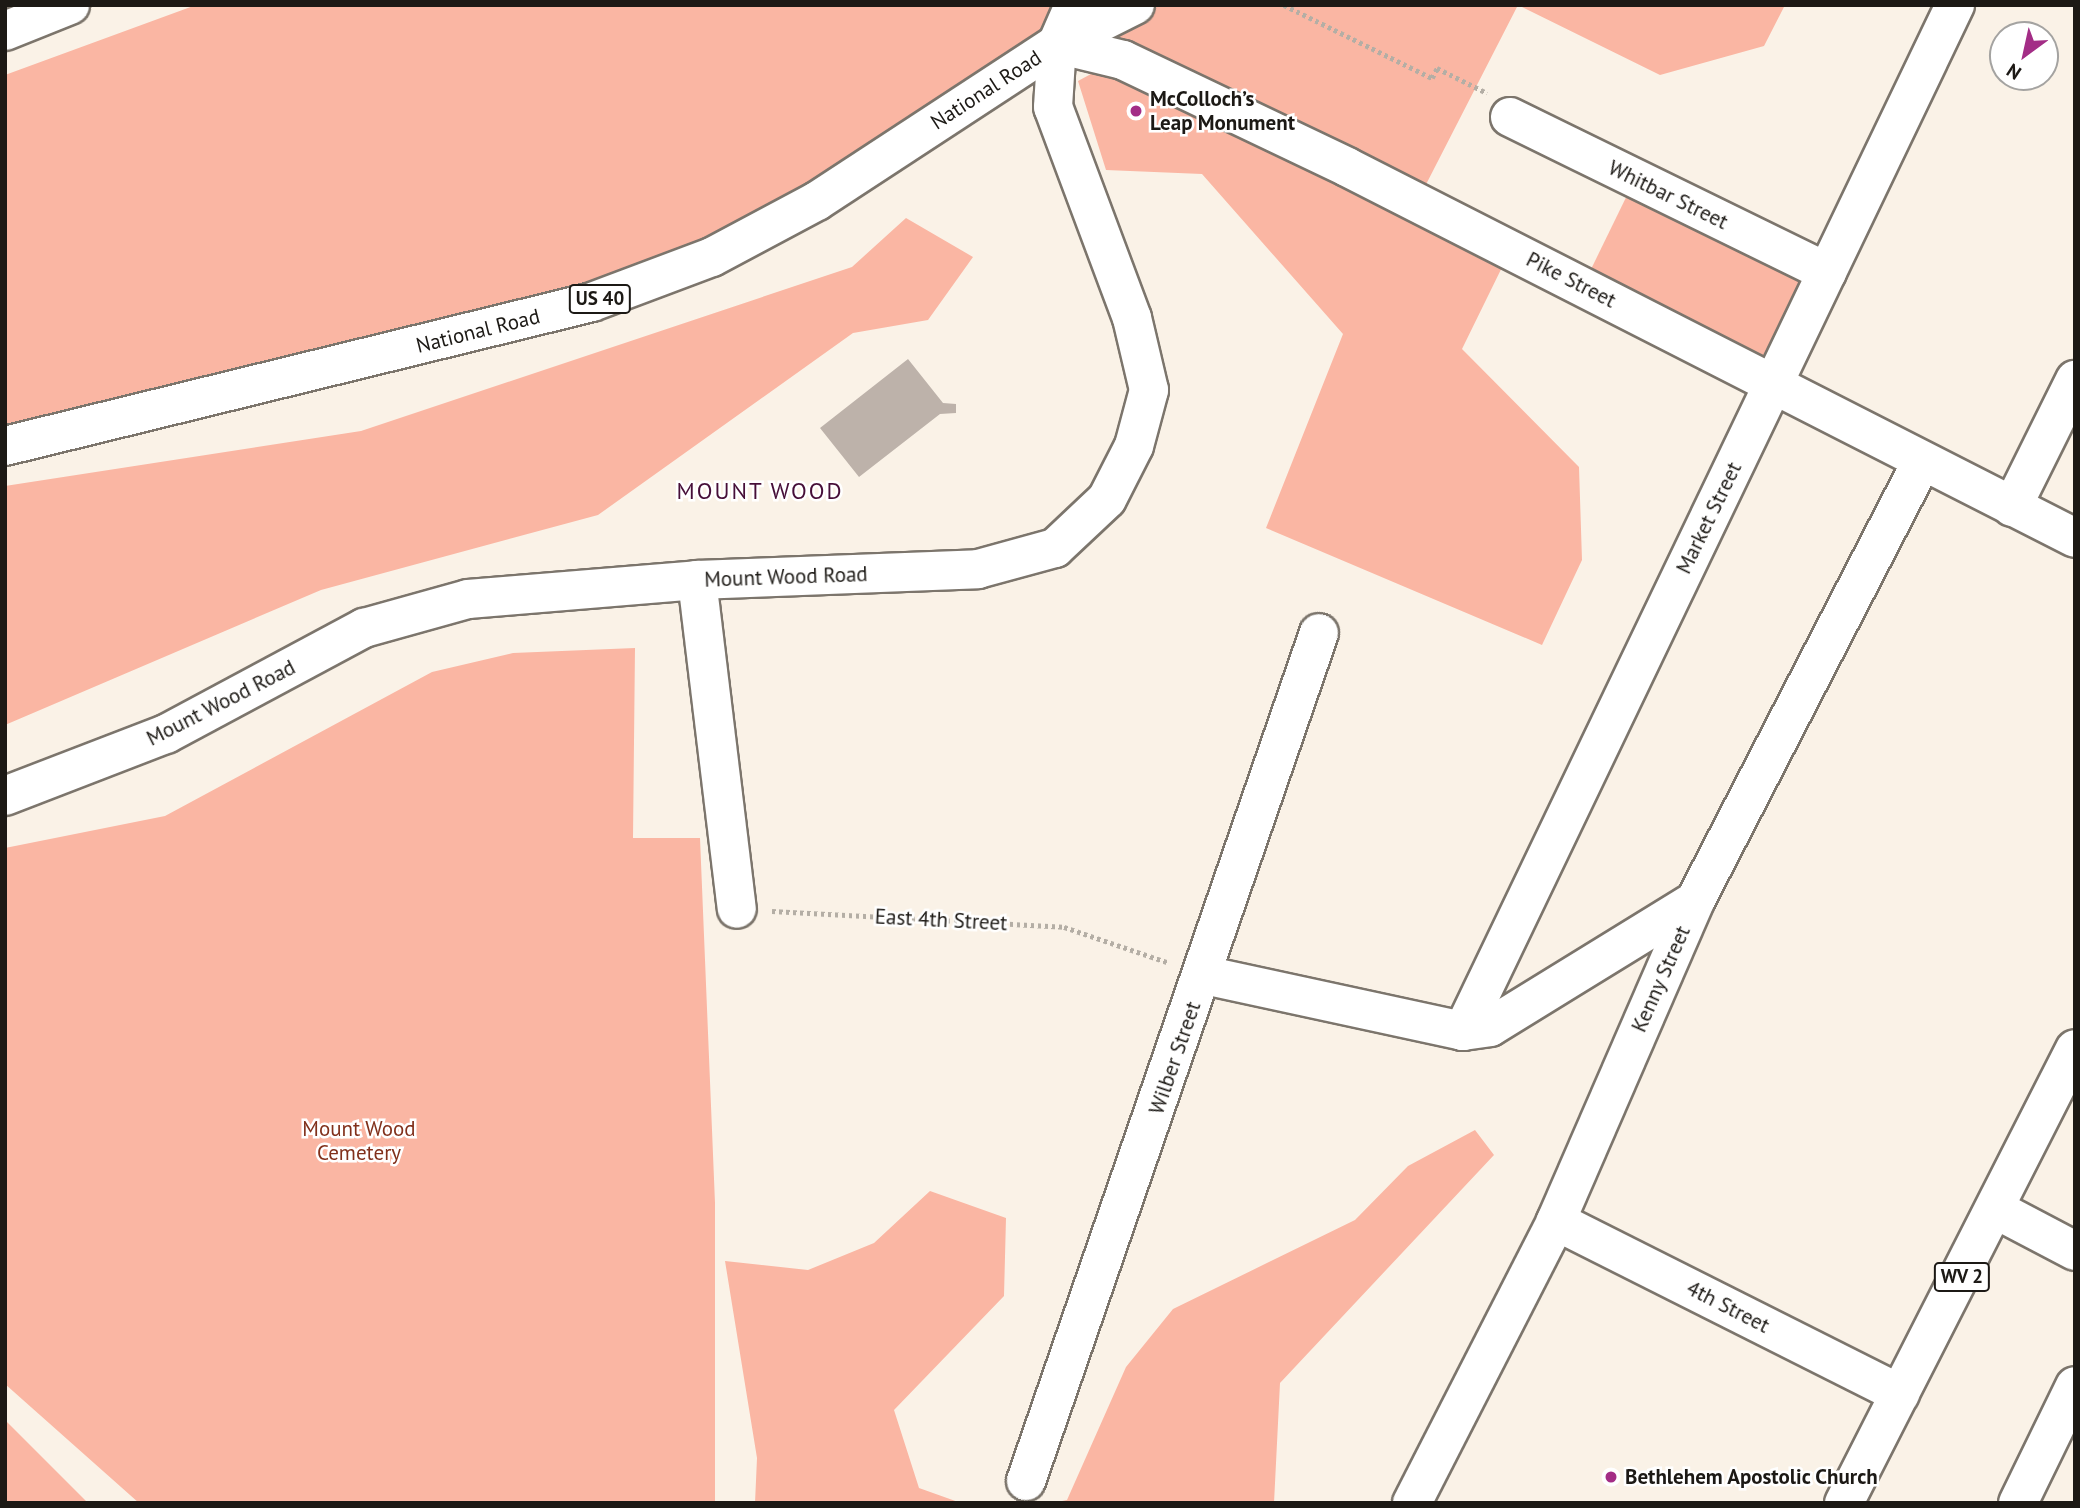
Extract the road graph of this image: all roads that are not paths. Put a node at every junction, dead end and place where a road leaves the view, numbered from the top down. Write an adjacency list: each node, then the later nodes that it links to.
1 (70, 5): 5 (street)
2 (1074, 5): 6 (street)
3 (1135, 5): 6 (street, National Road / US 40)
4 (1955, 5): 8 (street, Market Street)
5 (5, 31)
6 (1057, 44): 10 (street, Pike Street); 11 (street, National Road / US 40); 15 (street, Mount Wood Road)
7 (1501, 106): 8 (street, Whitbar Street)
8 (1826, 272): 10 (street, Market Street)
9 (2075, 380): 13 (street)
10 (1772, 386): 12 (street, Pike Street); 21 (street, Market Street)
11 (5, 446)
12 (1922, 461): 13 (street, Pike Street); 18 (street, Kenny Street)
13 (2012, 507): 14 (street, Pike Street)
14 (2075, 538)
15 (697, 580): 17 (street, Mount Wood Road); 19 (street)
16 (1319, 633): 20 (street, Wilber Street)
17 (5, 796)
18 (1695, 901): 21 (street); 24 (street, Kenny Street)
19 (737, 909)
20 (1204, 975): 21 (street); 28 (street, Wilber Street)
21 (1463, 1031)
22 (2075, 1049): 23 (street, WV 2)
23 (1997, 1210): 25 (street); 27 (street, WV 2)
24 (1556, 1221): 27 (street, 4th Street); 29 (street, Kenny Street)
25 (2075, 1251)
26 (2075, 1386): 31 (street)
27 (1900, 1394): 30 (street, WV 2)
28 (1026, 1481)
29 (1412, 1503)
30 (1844, 1503)
31 (2018, 1503)

